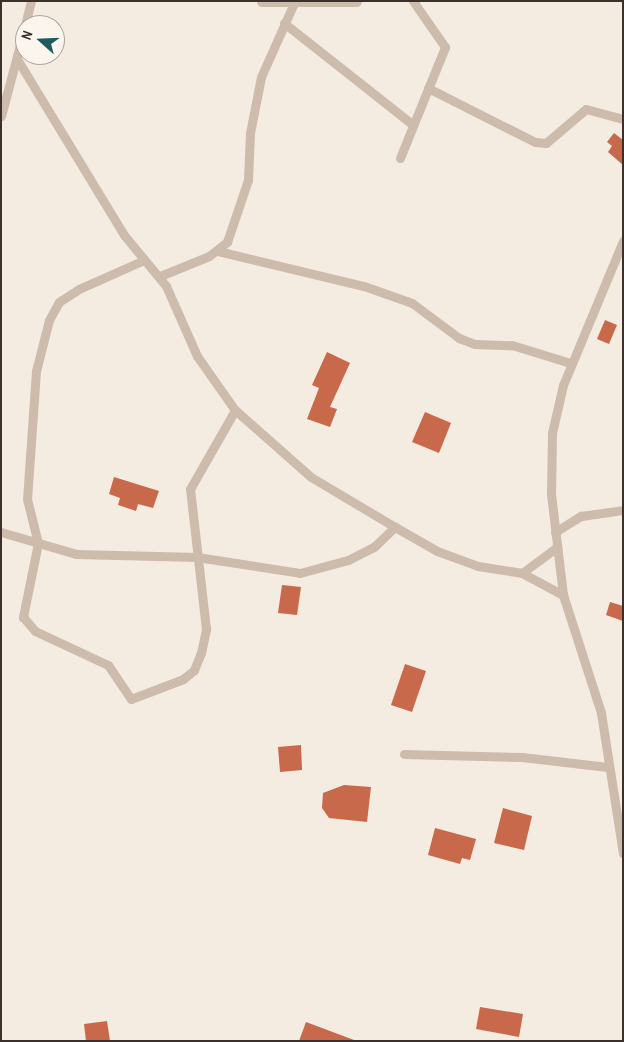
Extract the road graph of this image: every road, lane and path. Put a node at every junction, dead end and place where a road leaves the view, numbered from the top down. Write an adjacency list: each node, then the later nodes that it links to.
1 (31, 1): 6 (street)
2 (262, 1): 5 (street)
3 (356, 1): 5 (street)
4 (413, 1): 10 (street)
5 (294, 3): 7 (street)
6 (28, 15)
7 (284, 23): 13 (street); 16 (street)
8 (15, 65): 11 (street)
9 (21, 65): 17 (street)
10 (428, 88): 12 (street); 13 (street)
11 (1, 116)
12 (623, 119)
13 (413, 125): 14 (street)
14 (400, 158)
15 (623, 241): 19 (street)
16 (218, 251): 18 (street); 19 (street)
17 (144, 260): 18 (street); 25 (street)
18 (160, 276): 20 (street)
19 (570, 363): 24 (street)
20 (235, 410): 22 (street); 27 (street)
21 (623, 510): 24 (street)
22 (394, 527): 27 (street); 28 (street)
23 (1, 532): 25 (street)
24 (556, 532): 26 (street)
25 (38, 543): 27 (street); 27 (street)
26 (557, 547): 28 (street); 29 (street)
27 (197, 557)
28 (522, 573): 29 (street)
29 (563, 595): 31 (street)
30 (404, 754): 31 (street)
31 (607, 767): 32 (street)
32 (623, 853)

